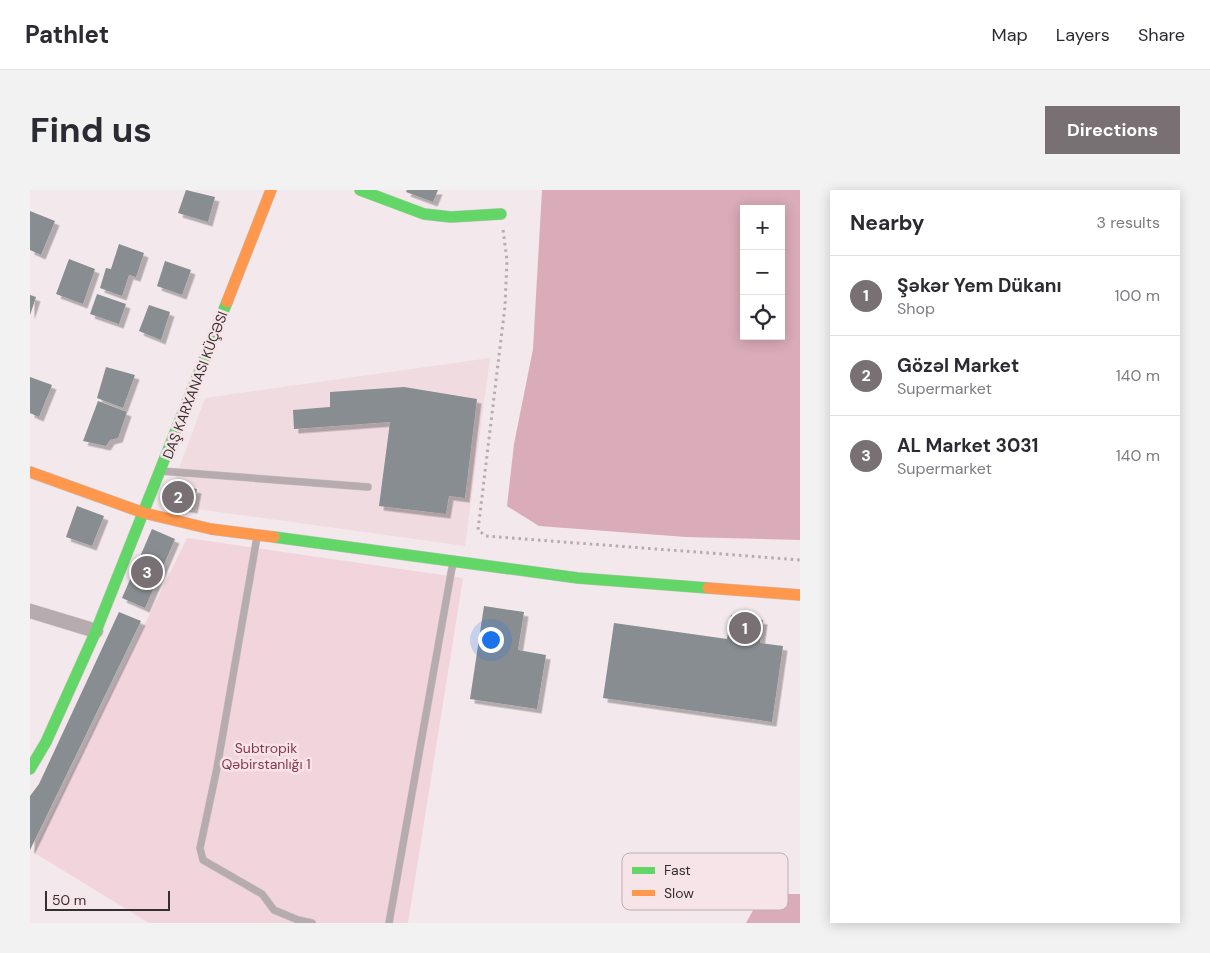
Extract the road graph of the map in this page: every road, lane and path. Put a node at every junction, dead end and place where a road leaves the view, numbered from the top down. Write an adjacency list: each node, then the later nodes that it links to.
1 (271, 190): 4 (street)
2 (360, 190): 3 (street)
3 (501, 214): 9 (path)
4 (161, 470): 6 (lane); 7 (street)
5 (30, 472): 7 (street)
6 (368, 487)
7 (144, 513): 8 (street); 13 (street)
8 (257, 536): 10 (street); 15 (lane)
9 (800, 560)
10 (453, 562): 11 (street); 16 (lane)
11 (800, 596)
12 (30, 611): 13 (street)
13 (96, 631): 14 (street)
14 (30, 769)
15 (312, 923)
16 (389, 923)

